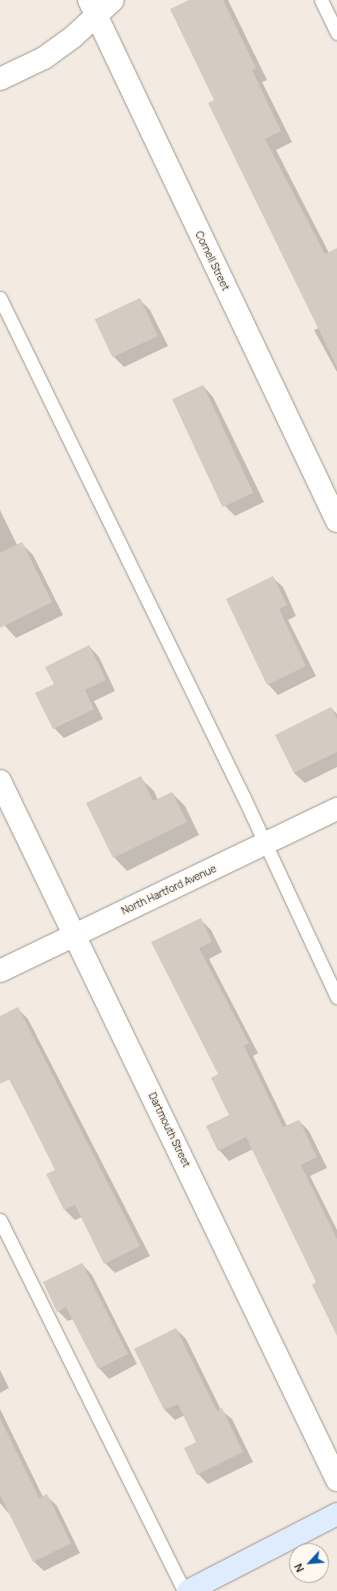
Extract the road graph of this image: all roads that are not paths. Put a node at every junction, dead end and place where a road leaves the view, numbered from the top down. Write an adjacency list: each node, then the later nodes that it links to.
1 (113, 0): 3 (street)
2 (321, 0): 4 (lane)
3 (93, 8): 5 (street); 7 (street, Cornell Street)
4 (337, 32)
5 (0, 79)
6 (0, 298): 10 (lane)
7 (337, 521)
8 (0, 781): 11 (street, Dartmouth Street)
9 (337, 809): 10 (street, North Hartford Avenue)
10 (265, 845): 11 (street, North Hartford Avenue); 13 (lane)
11 (75, 935): 12 (street, North Hartford Avenue); 15 (street, Dartmouth Street)
12 (0, 971)
13 (337, 997)
14 (0, 1220): 17 (lane)
15 (337, 1480)
16 (337, 1514): 18 (main road)
17 (184, 1591)
18 (188, 1591)

